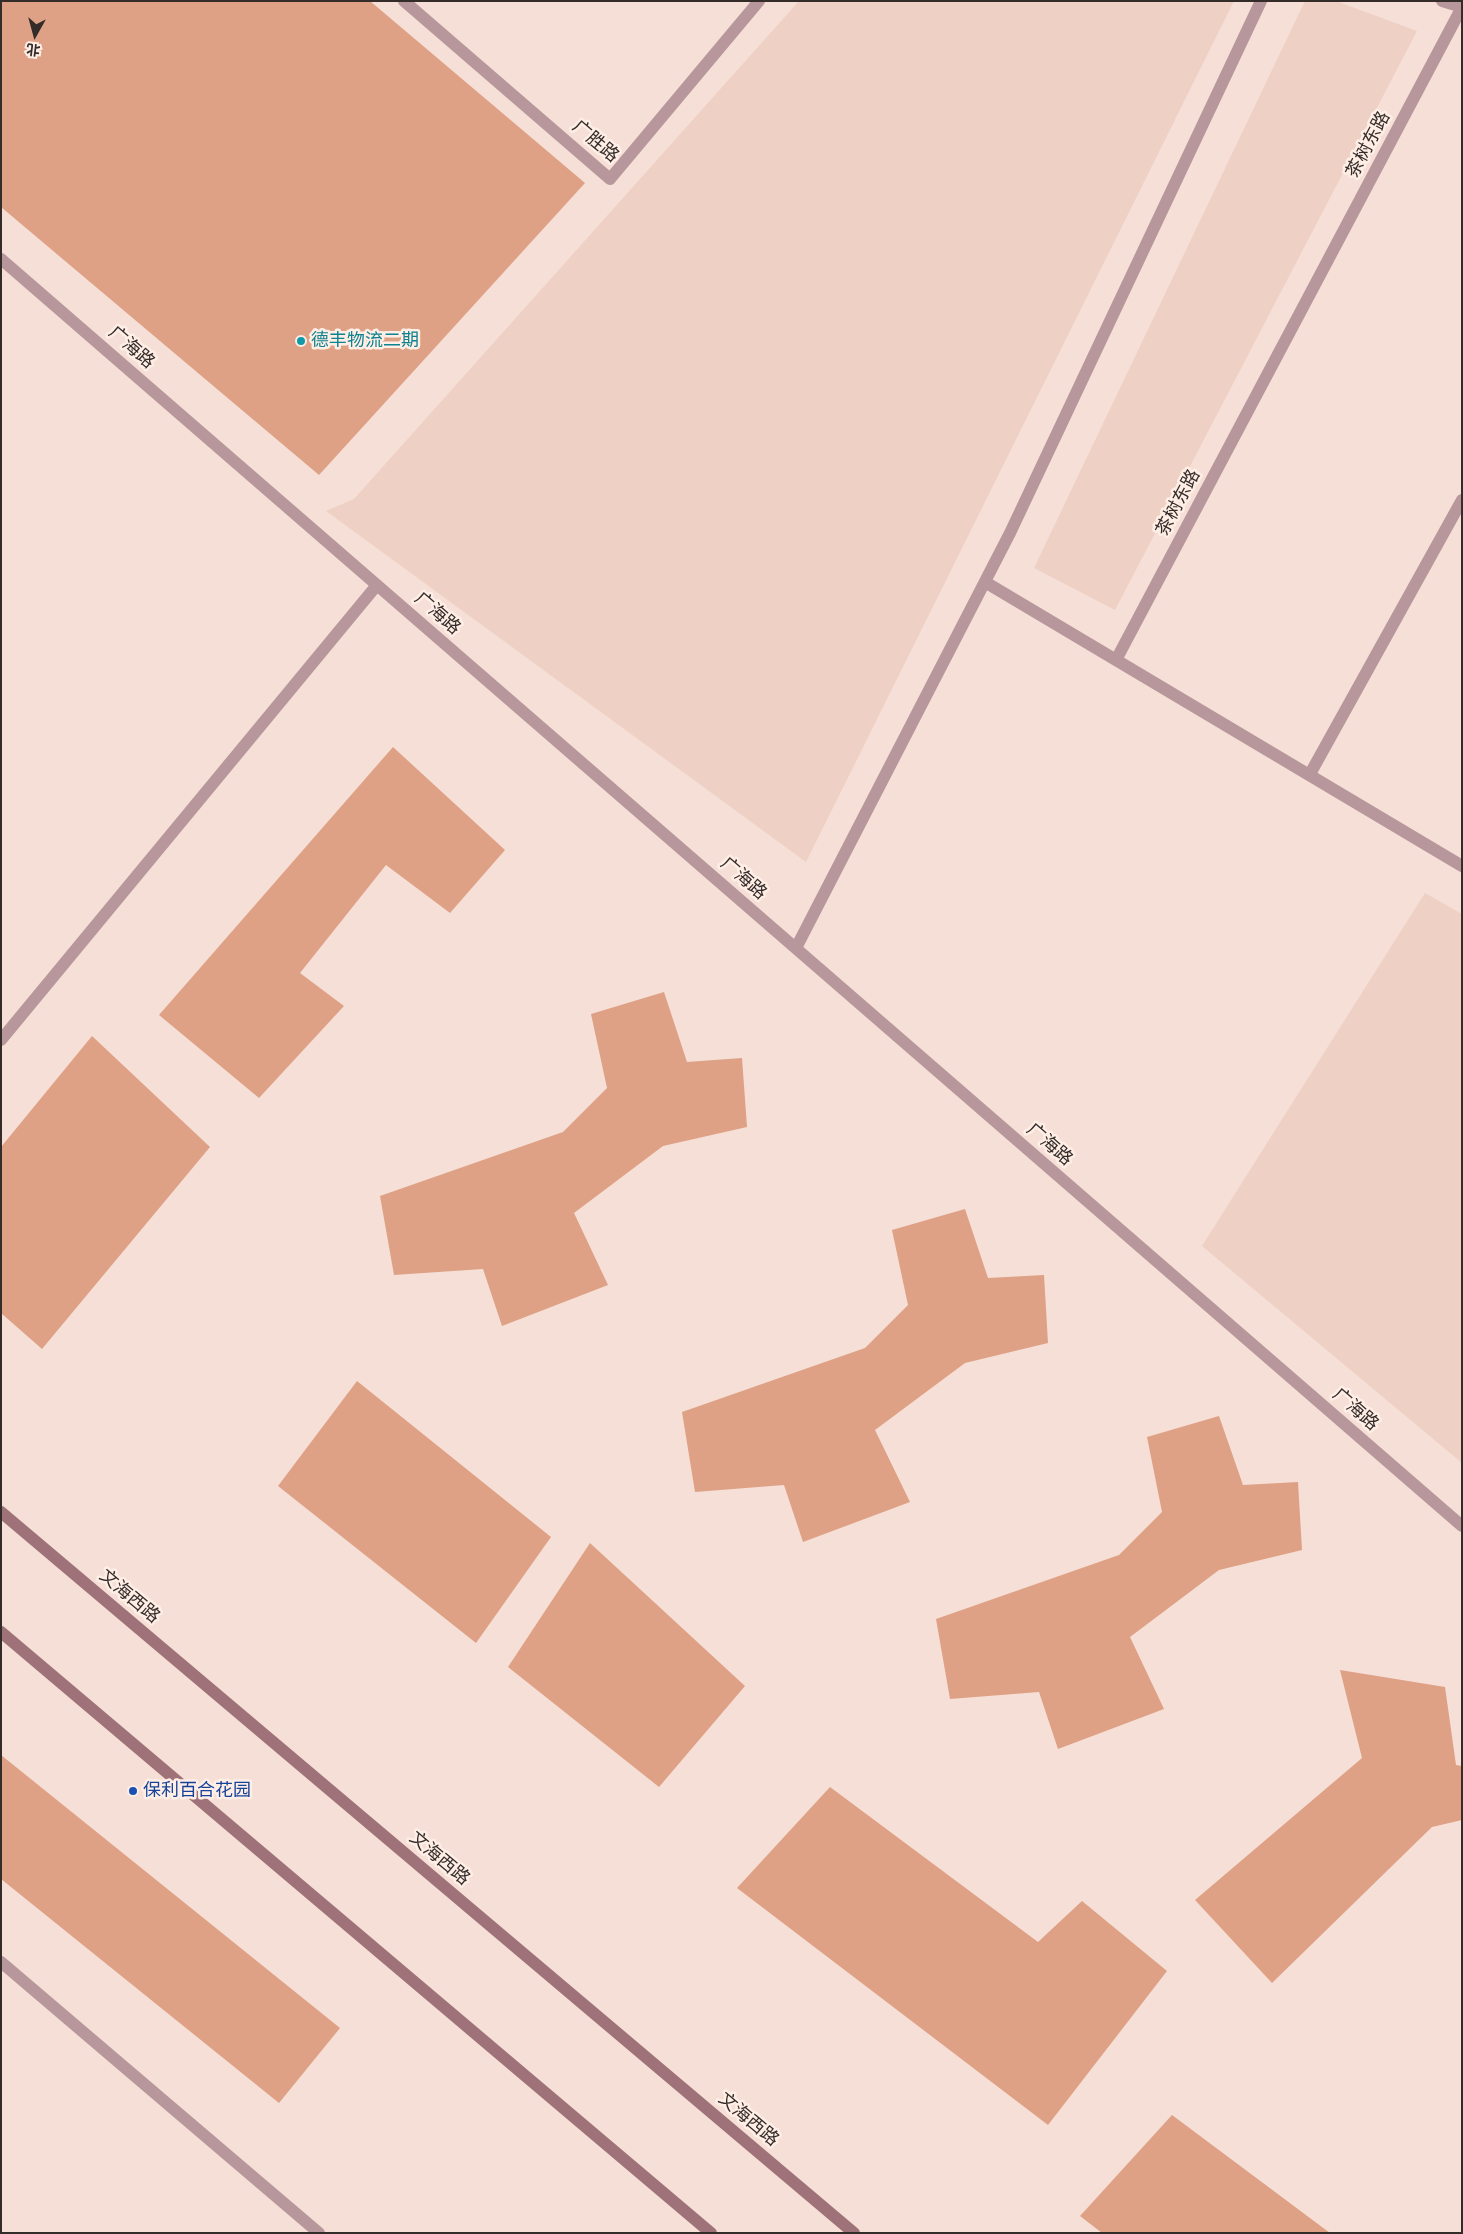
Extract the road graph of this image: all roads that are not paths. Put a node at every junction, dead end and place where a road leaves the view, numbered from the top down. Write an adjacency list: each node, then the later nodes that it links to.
1 (404, 1): 2 (street, 广胜路)
2 (758, 1)
3 (1261, 1): 8 (street)
4 (1442, 1): 5 (street)
5 (1462, 7): 10 (street, 茶树东路)
6 (1, 259): 9 (street, 广海路)
7 (1462, 500): 11 (street)
8 (985, 582): 10 (street); 13 (street)
9 (377, 585): 13 (street, 广海路); 14 (street)
10 (1116, 660): 11 (street)
11 (1310, 774): 12 (street)
12 (1462, 866)
13 (796, 948): 16 (street, 广海路)
14 (1, 1040)
15 (1, 1512): 21 (main road, 文海西路)
16 (1462, 1526)
17 (1, 1632): 20 (main road)
18 (1, 1962): 19 (street)
19 (319, 2233)
20 (711, 2233)
21 (854, 2233)

